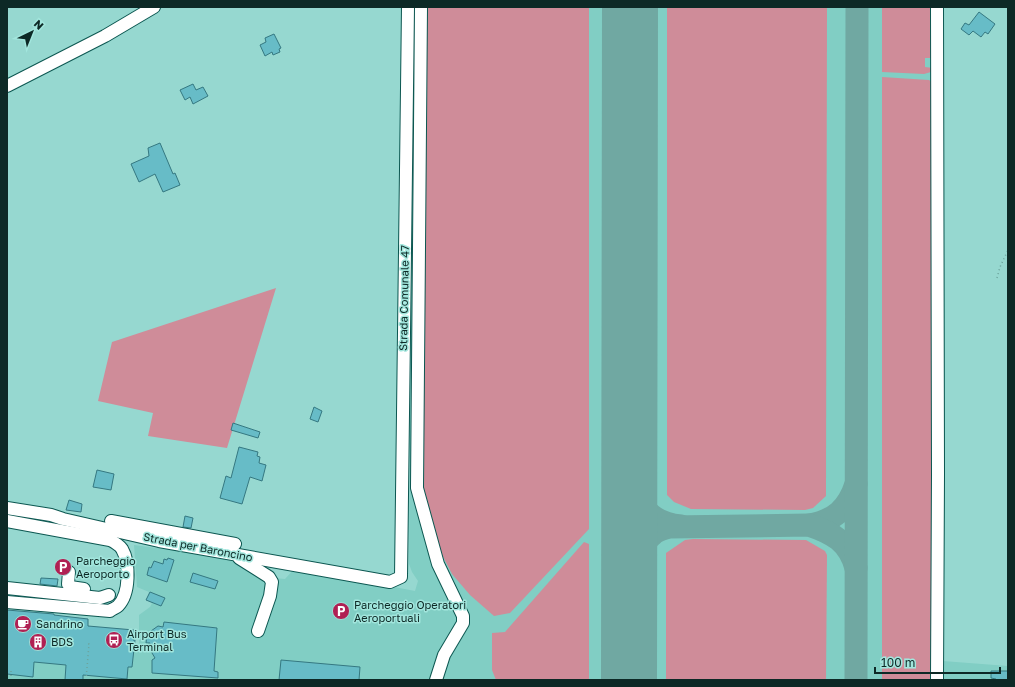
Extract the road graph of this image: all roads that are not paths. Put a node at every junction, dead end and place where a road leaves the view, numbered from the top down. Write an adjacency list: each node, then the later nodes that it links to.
1 (154, 7): 5 (street)
2 (408, 7): 12 (street, Strada Comunale 47)
3 (421, 7): 18 (street)
4 (937, 7): 19 (street)
5 (7, 86)
6 (7, 508): 10 (street, Strada per Baroncino)
7 (7, 521): 9 (street)
8 (7, 526): 9 (street)
9 (63, 531): 15 (street)
10 (234, 549): 12 (street, Strada per Baroncino); 17 (street)
11 (69, 572): 14 (street)
12 (390, 582)
13 (7, 588): 14 (street)
14 (109, 595): 15 (street)
15 (124, 596): 16 (street)
16 (7, 602)
17 (258, 631)
18 (436, 680)
19 (937, 680)

